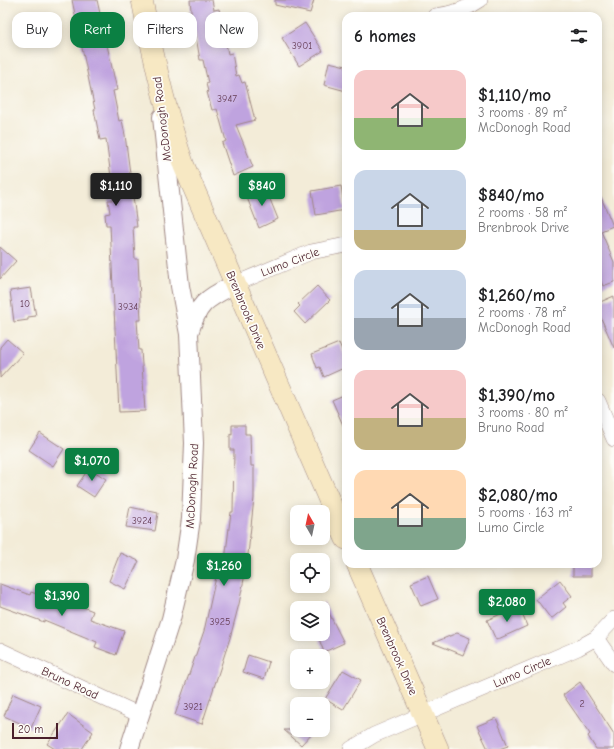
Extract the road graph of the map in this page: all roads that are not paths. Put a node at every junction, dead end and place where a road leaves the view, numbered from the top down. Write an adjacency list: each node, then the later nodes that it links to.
1 (142, 0): 4 (main road, McDonogh Road)
2 (480, 0): 3 (street)
3 (456, 12)
4 (158, 78): 6 (main road, Brenbrook Drive); 7 (street, McDonogh Road)
5 (342, 246): 6 (street, Lumo Circle)
6 (235, 284): 7 (street, McDonogh Road); 10 (main road, Brenbrook Drive)
7 (189, 334): 17 (street, McDonogh Road)
8 (602, 410): 9 (street)
9 (614, 439)
10 (342, 530)
11 (359, 568): 16 (main road, Brenbrook Drive)
12 (614, 619): 13 (street, Lumo Circle)
13 (596, 638): 15 (street); 16 (street, Lumo Circle)
14 (0, 650): 17 (street, Bruno Road)
15 (614, 664)
16 (423, 714): 19 (street, Lumo Circle); 20 (main road, Brenbrook Drive)
17 (140, 715): 18 (street, McDonogh Road)
18 (129, 749)
19 (351, 749)
20 (438, 749)

